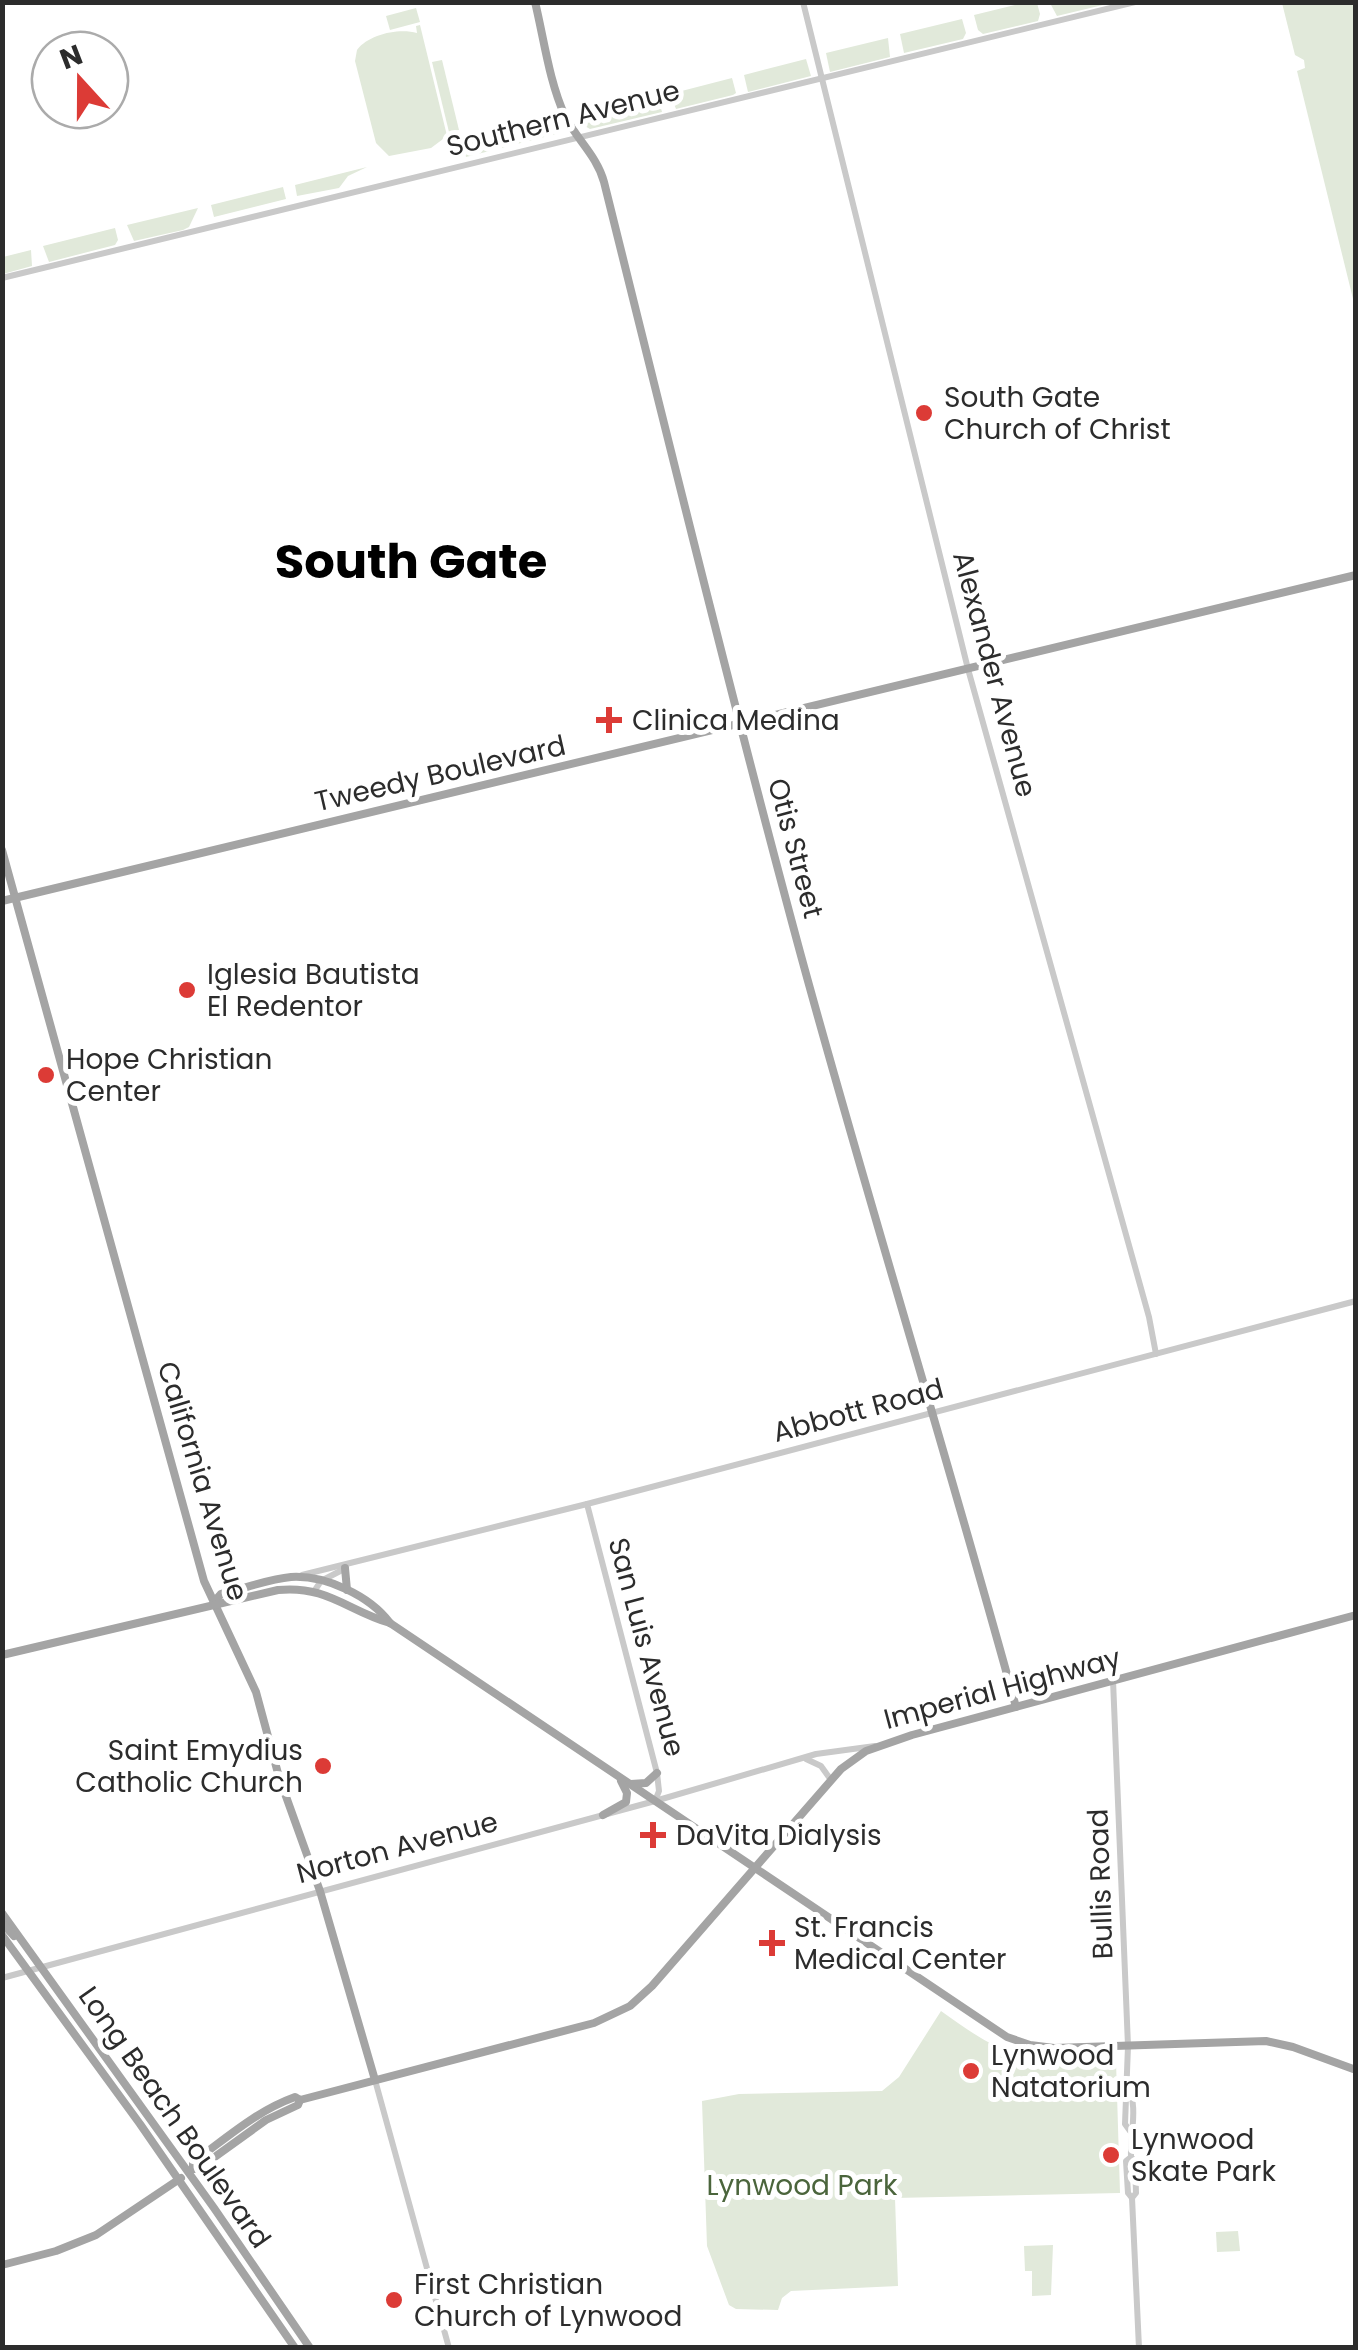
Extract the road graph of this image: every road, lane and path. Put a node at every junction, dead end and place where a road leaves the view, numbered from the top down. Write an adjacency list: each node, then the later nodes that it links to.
1 (535, 2): 5 (main road, Otis Street)
2 (803, 2): 4 (street, Alexander Avenue)
3 (1135, 2): 4 (street, Southern Avenue)
4 (822, 79): 5 (street, Southern Avenue); 8 (street, Alexander Avenue)
5 (580, 138): 6 (street, Southern Avenue); 9 (main road, Otis Street)
6 (2, 278)
7 (1356, 576): 8 (main road, Tweedy Boulevard)
8 (968, 669): 9 (main road, Tweedy Boulevard); 14 (street, Alexander Avenue)
9 (740, 724): 11 (main road, Tweedy Boulevard); 15 (main road, Otis Street)
10 (2, 850): 11 (main road, California Avenue)
11 (14, 898): 12 (main road, Tweedy Boulevard); 23 (main road, California Avenue)
12 (2, 902)
13 (1356, 1301): 14 (street, Abbott Road)
14 (1156, 1354): 15 (street, Abbott Road)
15 (935, 1413): 16 (street, Abbott Road); 28 (main road, Otis Street)
16 (587, 1504): 17 (street, Abbott Road); 31 (street, San Luis Avenue)
17 (371, 1559): 18 (street, Abbott Road); 19 (street, Abbott Road)
18 (345, 1568): 20 (street, Abbott Road); 22 (main road)
19 (291, 1577): 20 (main road); 23 (main road)
20 (322, 1581): 21 (street, Abbott Road); 22 (main road)
21 (315, 1590): 23 (main road); 25 (main road)
22 (347, 1590): 25 (main road)
23 (213, 1603): 26 (main road); 38 (main road, California Avenue)
24 (1356, 1616): 27 (main road, Imperial Highway)
25 (390, 1623): 32 (main road)
26 (2, 1655)
27 (1113, 1680): 28 (main road, Imperial Highway); 46 (street, Bullis Road)
28 (1016, 1708): 29 (main road, Imperial Highway)
29 (876, 1746): 30 (street, Norton Avenue); 33 (main road, Imperial Highway)
30 (804, 1759): 33 (street); 35 (street, Norton Avenue)
31 (657, 1773): 34 (main road); 35 (street, San Luis Avenue)
32 (615, 1774): 34 (main road); 36 (main road)
33 (831, 1780): 37 (main road, Imperial Highway)
34 (629, 1783): 35 (main road)
35 (655, 1801): 36 (street, Norton Avenue); 37 (main road)
36 (603, 1815): 38 (street, Norton Avenue)
37 (754, 1869): 46 (main road); 48 (main road, Imperial Highway)
38 (320, 1891): 43 (street, Norton Avenue); 48 (main road, California Avenue)
39 (2, 1913): 42 (main road, Long Beach Boulevard)
40 (2, 1923): 42 (main road)
41 (2, 1935): 44 (main road, Long Beach Boulevard)
42 (19, 1936): 43 (main road, Long Beach Boulevard)
43 (42, 1968): 44 (street, Norton Avenue); 49 (main road, Long Beach Boulevard)
44 (29, 1971): 45 (street, Norton Avenue); 50 (main road, Long Beach Boulevard)
45 (2, 1978)
46 (1128, 2046): 47 (main road); 55 (street, Bullis Road)
47 (1356, 2070)
48 (374, 2080): 49 (main road, Imperial Highway); 54 (street, California Avenue)
49 (190, 2170): 50 (main road, Imperial Highway); 53 (main road, Long Beach Boulevard)
50 (179, 2179): 51 (main road, Imperial Highway); 52 (main road, Long Beach Boulevard)
51 (2, 2266)
52 (295, 2348)
53 (310, 2348)
54 (449, 2348)
55 (1139, 2348)

